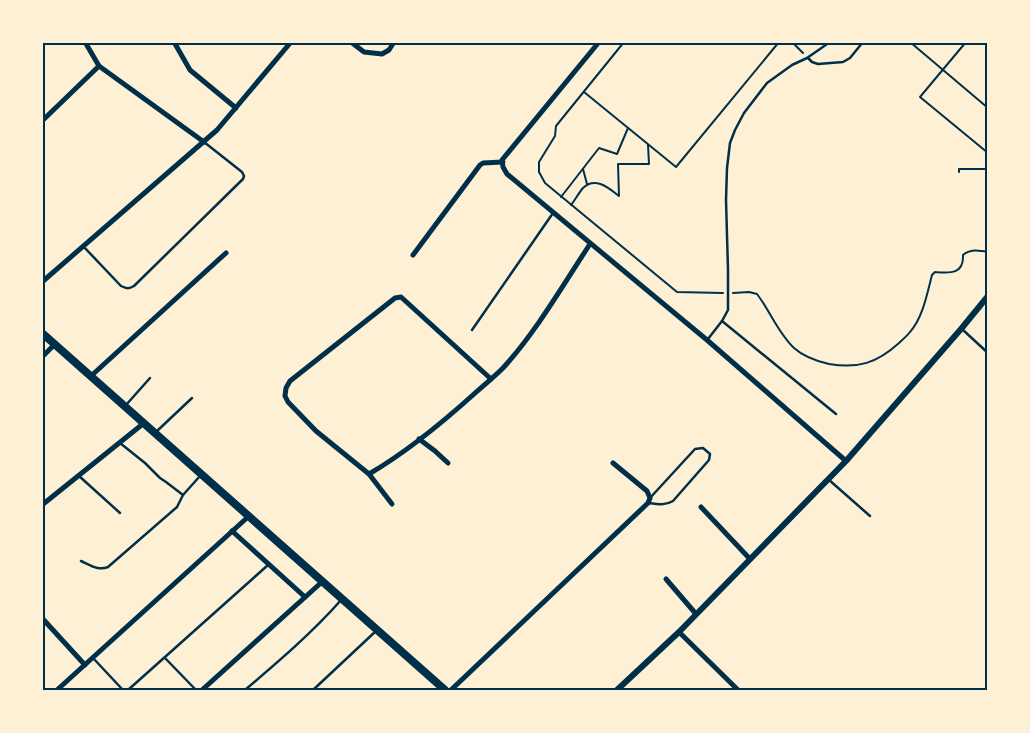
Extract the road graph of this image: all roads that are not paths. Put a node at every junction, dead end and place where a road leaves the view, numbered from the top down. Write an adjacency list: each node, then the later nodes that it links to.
1 (85, 42): 10 (street)
2 (174, 42): 11 (street)
3 (290, 42): 11 (street)
4 (351, 42): 5 (street)
5 (394, 42)
6 (599, 42): 14 (street)
7 (830, 42): 9 (lane)
8 (863, 42): 9 (lane)
9 (808, 58): 22 (lane)
10 (99, 66): 12 (street); 13 (street)
11 (236, 108): 13 (street)
12 (42, 121)
13 (204, 142): 17 (street); 17 (lane)
14 (502, 162): 15 (street); 19 (street)
15 (553, 213): 16 (street); 24 (lane)
16 (590, 244): 26 (street); 32 (street)
17 (84, 246): 20 (street)
18 (226, 253): 30 (street)
19 (413, 255)
20 (42, 282)
21 (988, 296): 23 (street)
22 (722, 321): 26 (lane); 35 (lane)
23 (961, 329): 28 (lane); 40 (street)
24 (472, 330)
25 (42, 333): 27 (main road)
26 (707, 340): 40 (street)
27 (55, 344): 29 (street); 30 (main road)
28 (988, 353)
29 (42, 357)
30 (90, 376): 34 (main road)
31 (150, 378): 34 (lane)
32 (491, 379): 38 (street); 44 (street)
33 (192, 398): 37 (lane)
34 (125, 406): 36 (main road)
35 (836, 414)
36 (144, 423): 37 (main road); 39 (street)
37 (155, 432): 43 (main road)
38 (420, 438): 41 (street); 44 (street)
39 (120, 443): 45 (street); 47 (lane)
40 (846, 461): 46 (street)
41 (448, 463)
42 (613, 463): 48 (street)
43 (202, 474): 47 (lane); 53 (main road)
44 (368, 474): 49 (street)
45 (79, 476): 50 (street); 52 (lane)
46 (828, 479): 54 (lane); 56 (street)
47 (183, 495): 57 (lane)
48 (649, 501): 48 (lane); 78 (street)
49 (392, 504)
50 (42, 505)
51 (701, 507): 56 (street)
52 (120, 513)
53 (249, 516): 55 (street); 60 (main road)
54 (870, 516)
55 (232, 531): 58 (street); 67 (street)
56 (750, 559): 63 (street)
57 (81, 561)
58 (269, 564): 61 (street); 68 (lane)
59 (666, 579): 63 (street)
60 (323, 581): 61 (street); 62 (main road)
61 (306, 597): 75 (street)
62 (343, 599): 65 (main road); 76 (lane)
63 (696, 614): 66 (street)
64 (42, 618): 69 (street)
65 (377, 630): 70 (main road); 77 (lane)
66 (679, 632): 79 (street); 80 (street)
67 (93, 658): 69 (street); 72 (lane)
68 (165, 658): 73 (lane); 74 (lane)
69 (85, 666): 71 (street)
70 (441, 689)
71 (57, 690)
72 (123, 690)
73 (128, 690)
74 (196, 690)
75 (202, 690)
76 (245, 690)
77 (314, 690)
78 (450, 690)
79 (617, 690)
80 (738, 690)

